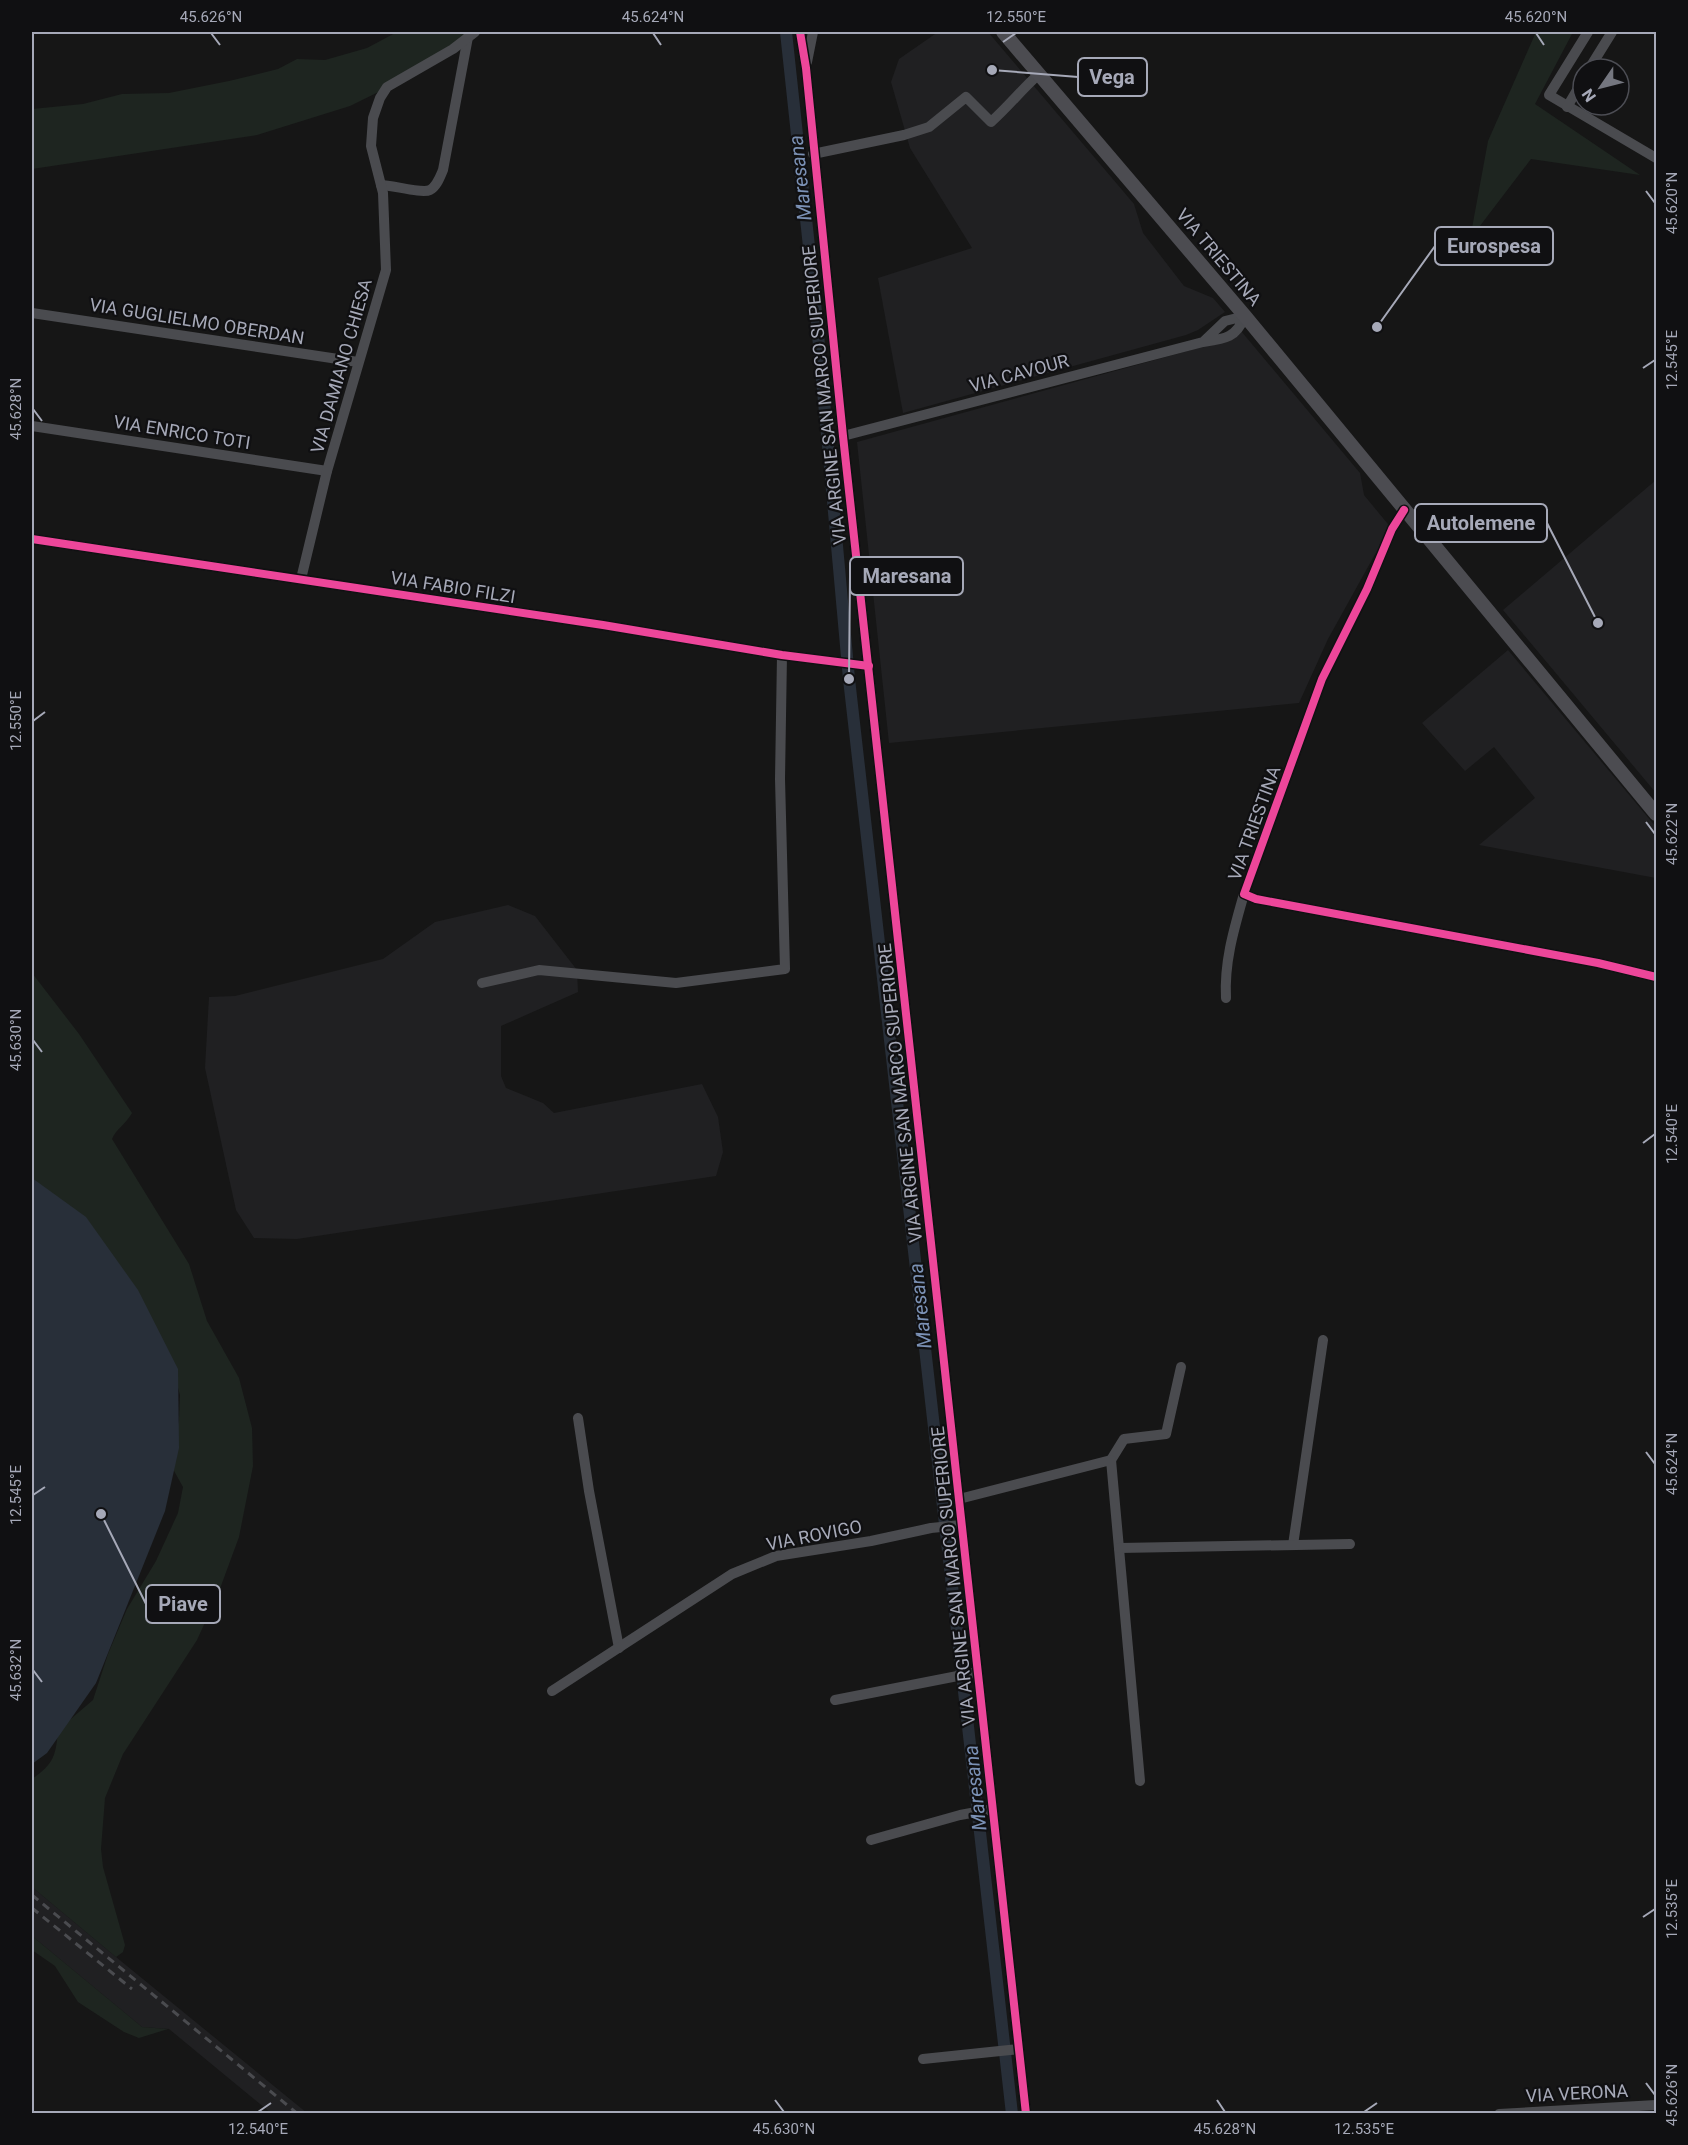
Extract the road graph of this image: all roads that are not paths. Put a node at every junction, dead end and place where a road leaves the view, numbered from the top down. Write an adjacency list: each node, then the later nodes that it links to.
1 (800, 32): 8 (street)
2 (813, 32): 8 (street)
3 (1588, 32): 11 (street)
4 (1612, 32): 7 (street)
5 (1004, 33): 9 (main road, VIA TRIESTINA)
6 (471, 34): 14 (street, VIA DAMIANO CHIESA); 14 (street)
7 (1596, 57)
8 (806, 68): 12 (street, VIA ARGINE SAN MARCO SUPERIORE)
9 (1039, 74): 12 (street); 16 (main road, VIA TRIESTINA)
10 (1571, 100): 11 (street)
11 (1567, 107): 13 (street)
12 (813, 154): 20 (street, VIA ARGINE SAN MARCO SUPERIORE)
13 (1656, 158)
14 (381, 185): 18 (street, VIA DAMIANO CHIESA)
15 (32, 313): 18 (street, VIA GUGLIELMO OBERDAN)
16 (1245, 316): 17 (street, VIA CAVOUR); 17 (street, VIA CAVOUR); 22 (main road, VIA TRIESTINA)
17 (1203, 342): 20 (street, VIA CAVOUR)
18 (358, 362): 21 (street, VIA DAMIANO CHIESA)
19 (32, 426): 21 (street, VIA ENRICO TOTI)
20 (843, 436): 26 (street, VIA ARGINE SAN MARCO SUPERIORE)
21 (327, 471): 24 (street, VIA DAMIANO CHIESA)
22 (1404, 510): 27 (main road, VIA TRIESTINA); 28 (street, VIA TRIESTINA)
23 (32, 539): 24 (street, VIA FABIO FILZI)
24 (301, 579): 25 (street, VIA FABIO FILZI)
25 (782, 655): 26 (street, VIA FABIO FILZI); 30 (street)
26 (865, 665): 36 (street, VIA ARGINE SAN MARCO SUPERIORE)
27 (1656, 814)
28 (1244, 894): 29 (street, VIA TRIESTINA); 31 (street, VIA TRIESTINA)
29 (1656, 977)
30 (482, 983)
31 (1226, 998)
32 (1323, 1340): 39 (street)
33 (1181, 1367): 35 (street)
34 (578, 1418): 41 (street)
35 (1111, 1460): 36 (street); 40 (street)
36 (959, 1499): 37 (street, VIA ARGINE SAN MARCO SUPERIORE)
37 (958, 1524): 41 (street, VIA ROVIGO); 42 (street, VIA ARGINE SAN MARCO SUPERIORE)
38 (1350, 1544): 39 (street)
39 (1293, 1545): 40 (street)
40 (1119, 1548): 45 (street)
41 (619, 1648): 43 (street, VIA ROVIGO)
42 (976, 1672): 44 (street); 46 (street, VIA ARGINE SAN MARCO SUPERIORE)
43 (552, 1691)
44 (836, 1700)
45 (1140, 1781)
46 (990, 1810): 47 (street); 48 (street, VIA ARGINE SAN MARCO SUPERIORE)
47 (871, 1840)
48 (1016, 2050): 49 (street); 51 (street, VIA ARGINE SAN MARCO SUPERIORE)
49 (923, 2059)
50 (1656, 2105): 52 (street, VIA VERONA)
51 (1026, 2114)
52 (1499, 2114)

